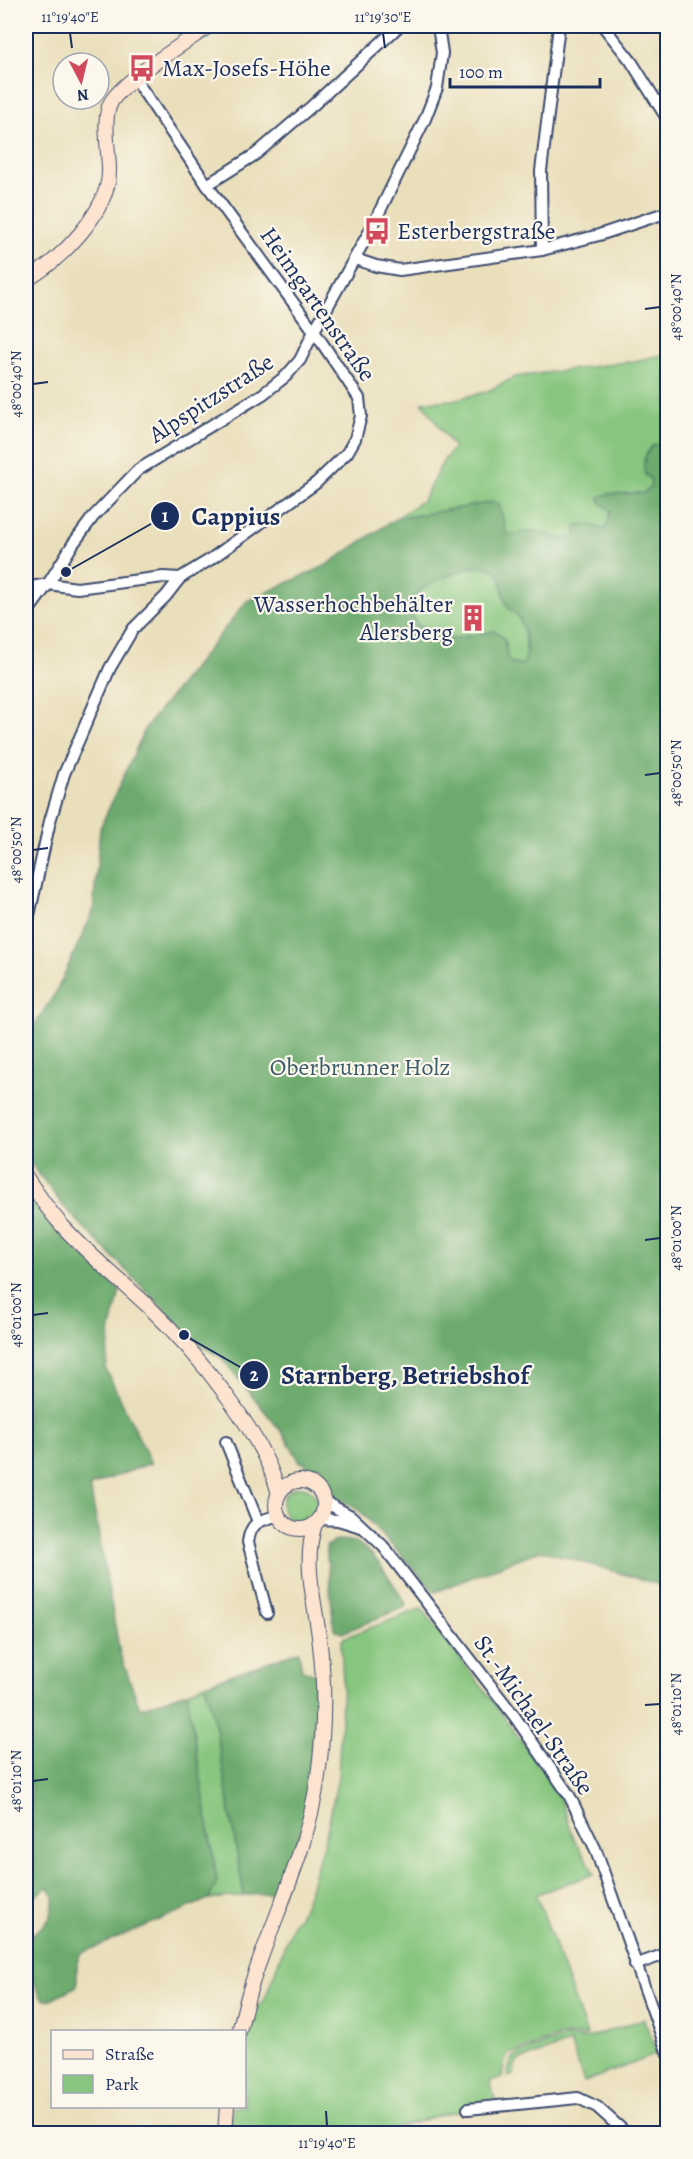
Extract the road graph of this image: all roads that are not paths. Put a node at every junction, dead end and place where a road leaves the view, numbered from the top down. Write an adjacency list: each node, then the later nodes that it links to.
1 (209, 26): 6 (street)
2 (399, 26): 8 (street)
3 (438, 26): 11 (street, Alpspitzstraße)
4 (558, 26): 10 (street)
5 (603, 26): 7 (street)
6 (135, 79): 8 (street, Heimgartenstraße); 12 (street)
7 (668, 120)
8 (207, 185): 13 (street, Heimgartenstraße)
9 (668, 212): 10 (street)
10 (542, 250): 11 (street)
11 (355, 260): 13 (street, Alpspitzstraße)
12 (26, 280)
13 (314, 331): 14 (street, Heimgartenstraße); 15 (street, Alpspitzstraße)
14 (180, 578): 15 (street); 18 (street, Heimgartenstraße)
15 (48, 585): 16 (street); 17 (street, Alpspitzstraße)
16 (26, 588)
17 (26, 614)
18 (26, 929)
19 (26, 1178): 21 (street)
20 (226, 1442): 27 (street)
21 (264, 1452): 22 (street); 23 (street)
22 (296, 1482): 23 (street); 24 (street)
23 (279, 1494): 25 (street)
24 (324, 1501): 26 (street); 29 (street, St.-Michael-Straße)
25 (279, 1515): 27 (street); 28 (street)
26 (317, 1521): 28 (street); 29 (street, St.-Michael-Straße); 30 (street)
27 (258, 1522): 31 (street)
28 (290, 1526): 30 (street)
29 (361, 1527): 33 (street, St.-Michael-Straße)
30 (308, 1565): 34 (street)
31 (267, 1613)
32 (668, 1953): 33 (street)
33 (634, 1965): 35 (street, St.-Michael-Straße)
34 (239, 2030)
35 (668, 2054)
36 (227, 2108): 38 (street)
37 (468, 2109): 39 (street)
38 (225, 2133)
39 (627, 2133)

